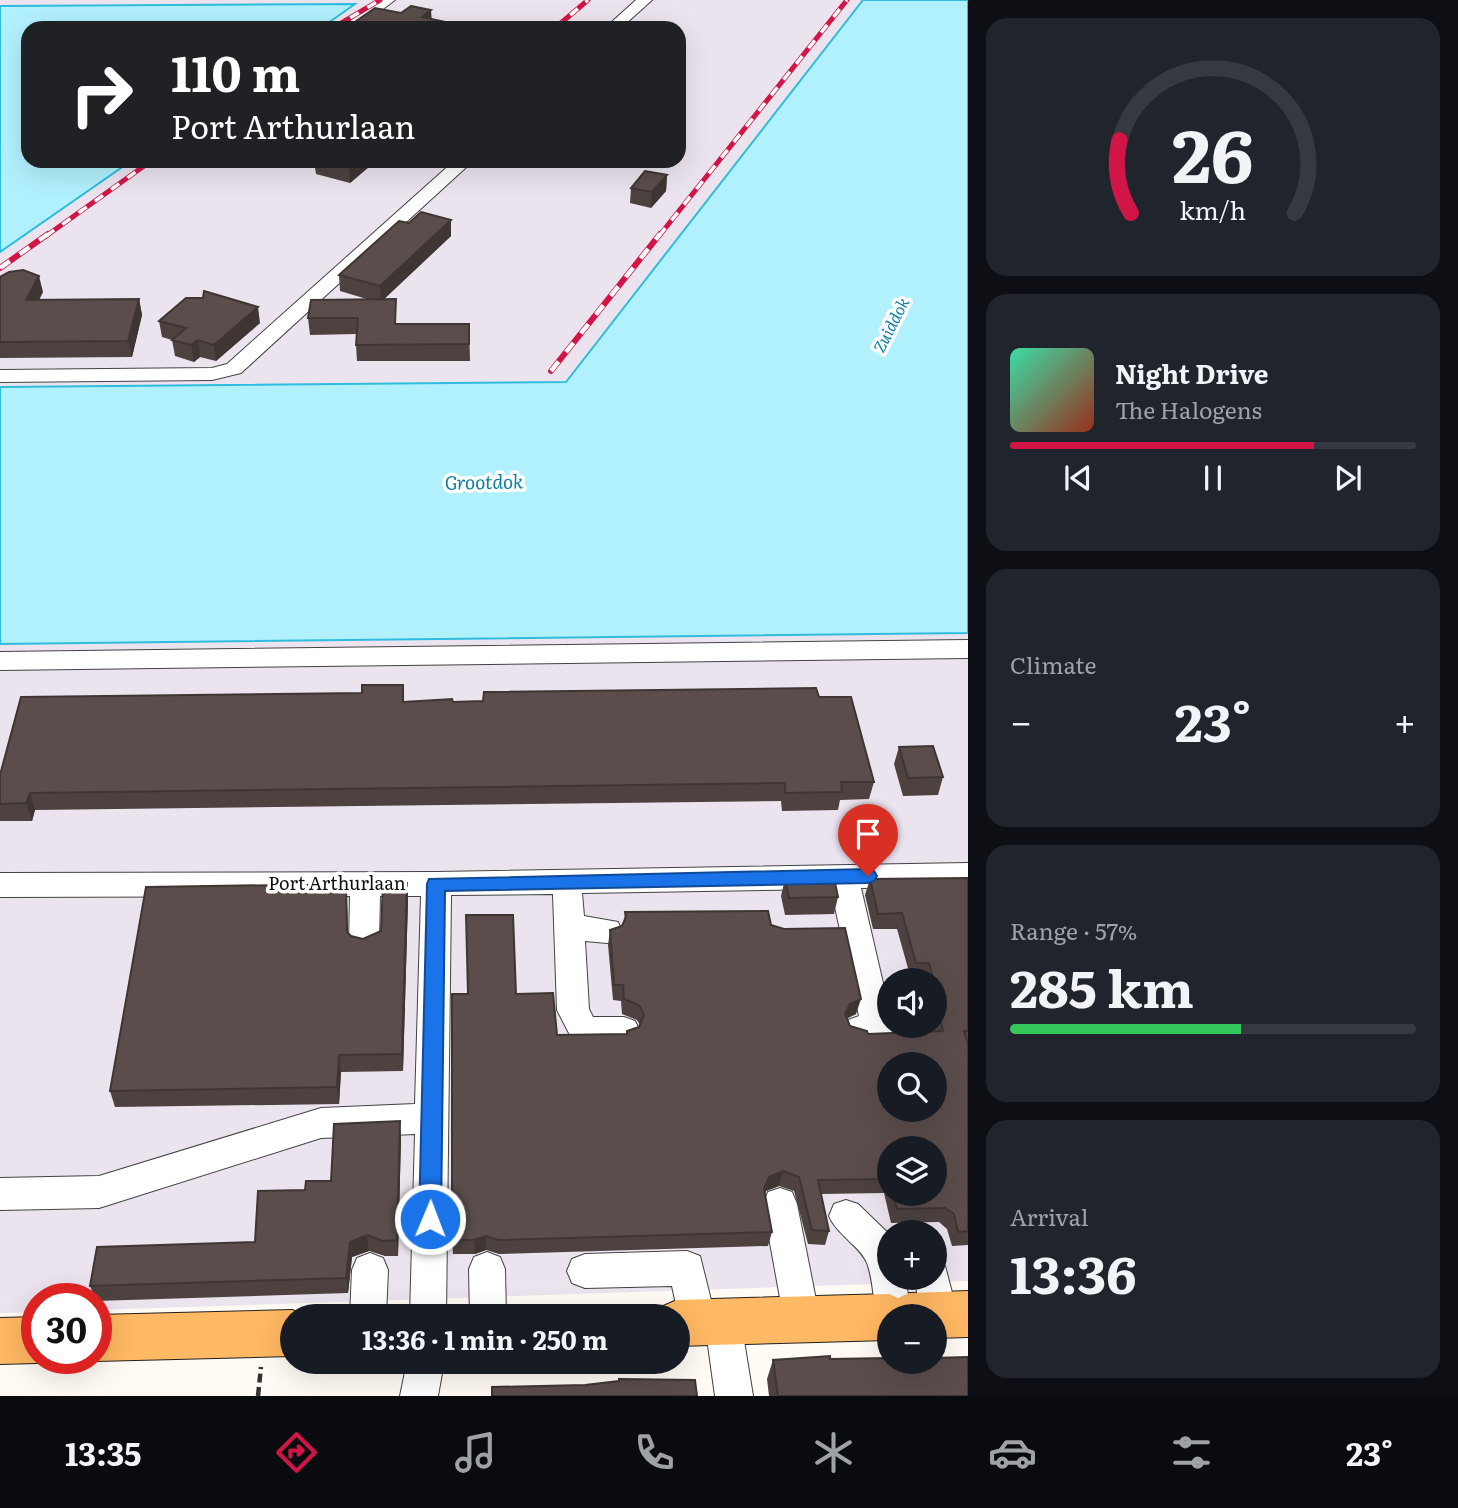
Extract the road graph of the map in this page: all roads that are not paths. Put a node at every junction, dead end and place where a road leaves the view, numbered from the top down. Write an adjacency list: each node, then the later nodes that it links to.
1 (388, 0): 3 (street)
2 (645, 0): 4 (street)
3 (358, 21)
4 (620, 21)
5 (456, 168): 6 (street)
6 (0, 376)
7 (968, 649): 8 (street)
8 (0, 661)
9 (968, 875): 10 (street, Port Arthurlaan)
10 (843, 876): 11 (street, Port Arthurlaan); 18 (street)
11 (568, 881): 13 (street, Port Arthurlaan); 15 (street)
12 (365, 884): 13 (street, Port Arthurlaan); 14 (street, Port Arthurlaan); 17 (street)
13 (436, 884): 20 (street)
14 (0, 885)
15 (569, 922): 16 (street); 19 (street)
16 (607, 931)
17 (363, 942)
18 (859, 1030)
19 (624, 1031)
20 (432, 1118): 21 (street); 28 (street)
21 (0, 1194)
22 (780, 1203): 32 (street)
23 (846, 1216): 30 (street)
24 (487, 1269): 29 (street)
25 (370, 1270): 27 (street)
26 (584, 1271): 33 (street)
27 (369, 1304)
28 (428, 1304)
29 (488, 1304)
30 (892, 1304)
31 (877, 1317): 32 (main road)
32 (802, 1320): 33 (main road)
33 (699, 1323): 40 (street)
34 (280, 1333): 35 (main road)
35 (112, 1338)
36 (21, 1340): 37 (main road)
37 (0, 1341)
38 (424, 1374): 39 (street)
39 (419, 1396)
40 (734, 1396)

